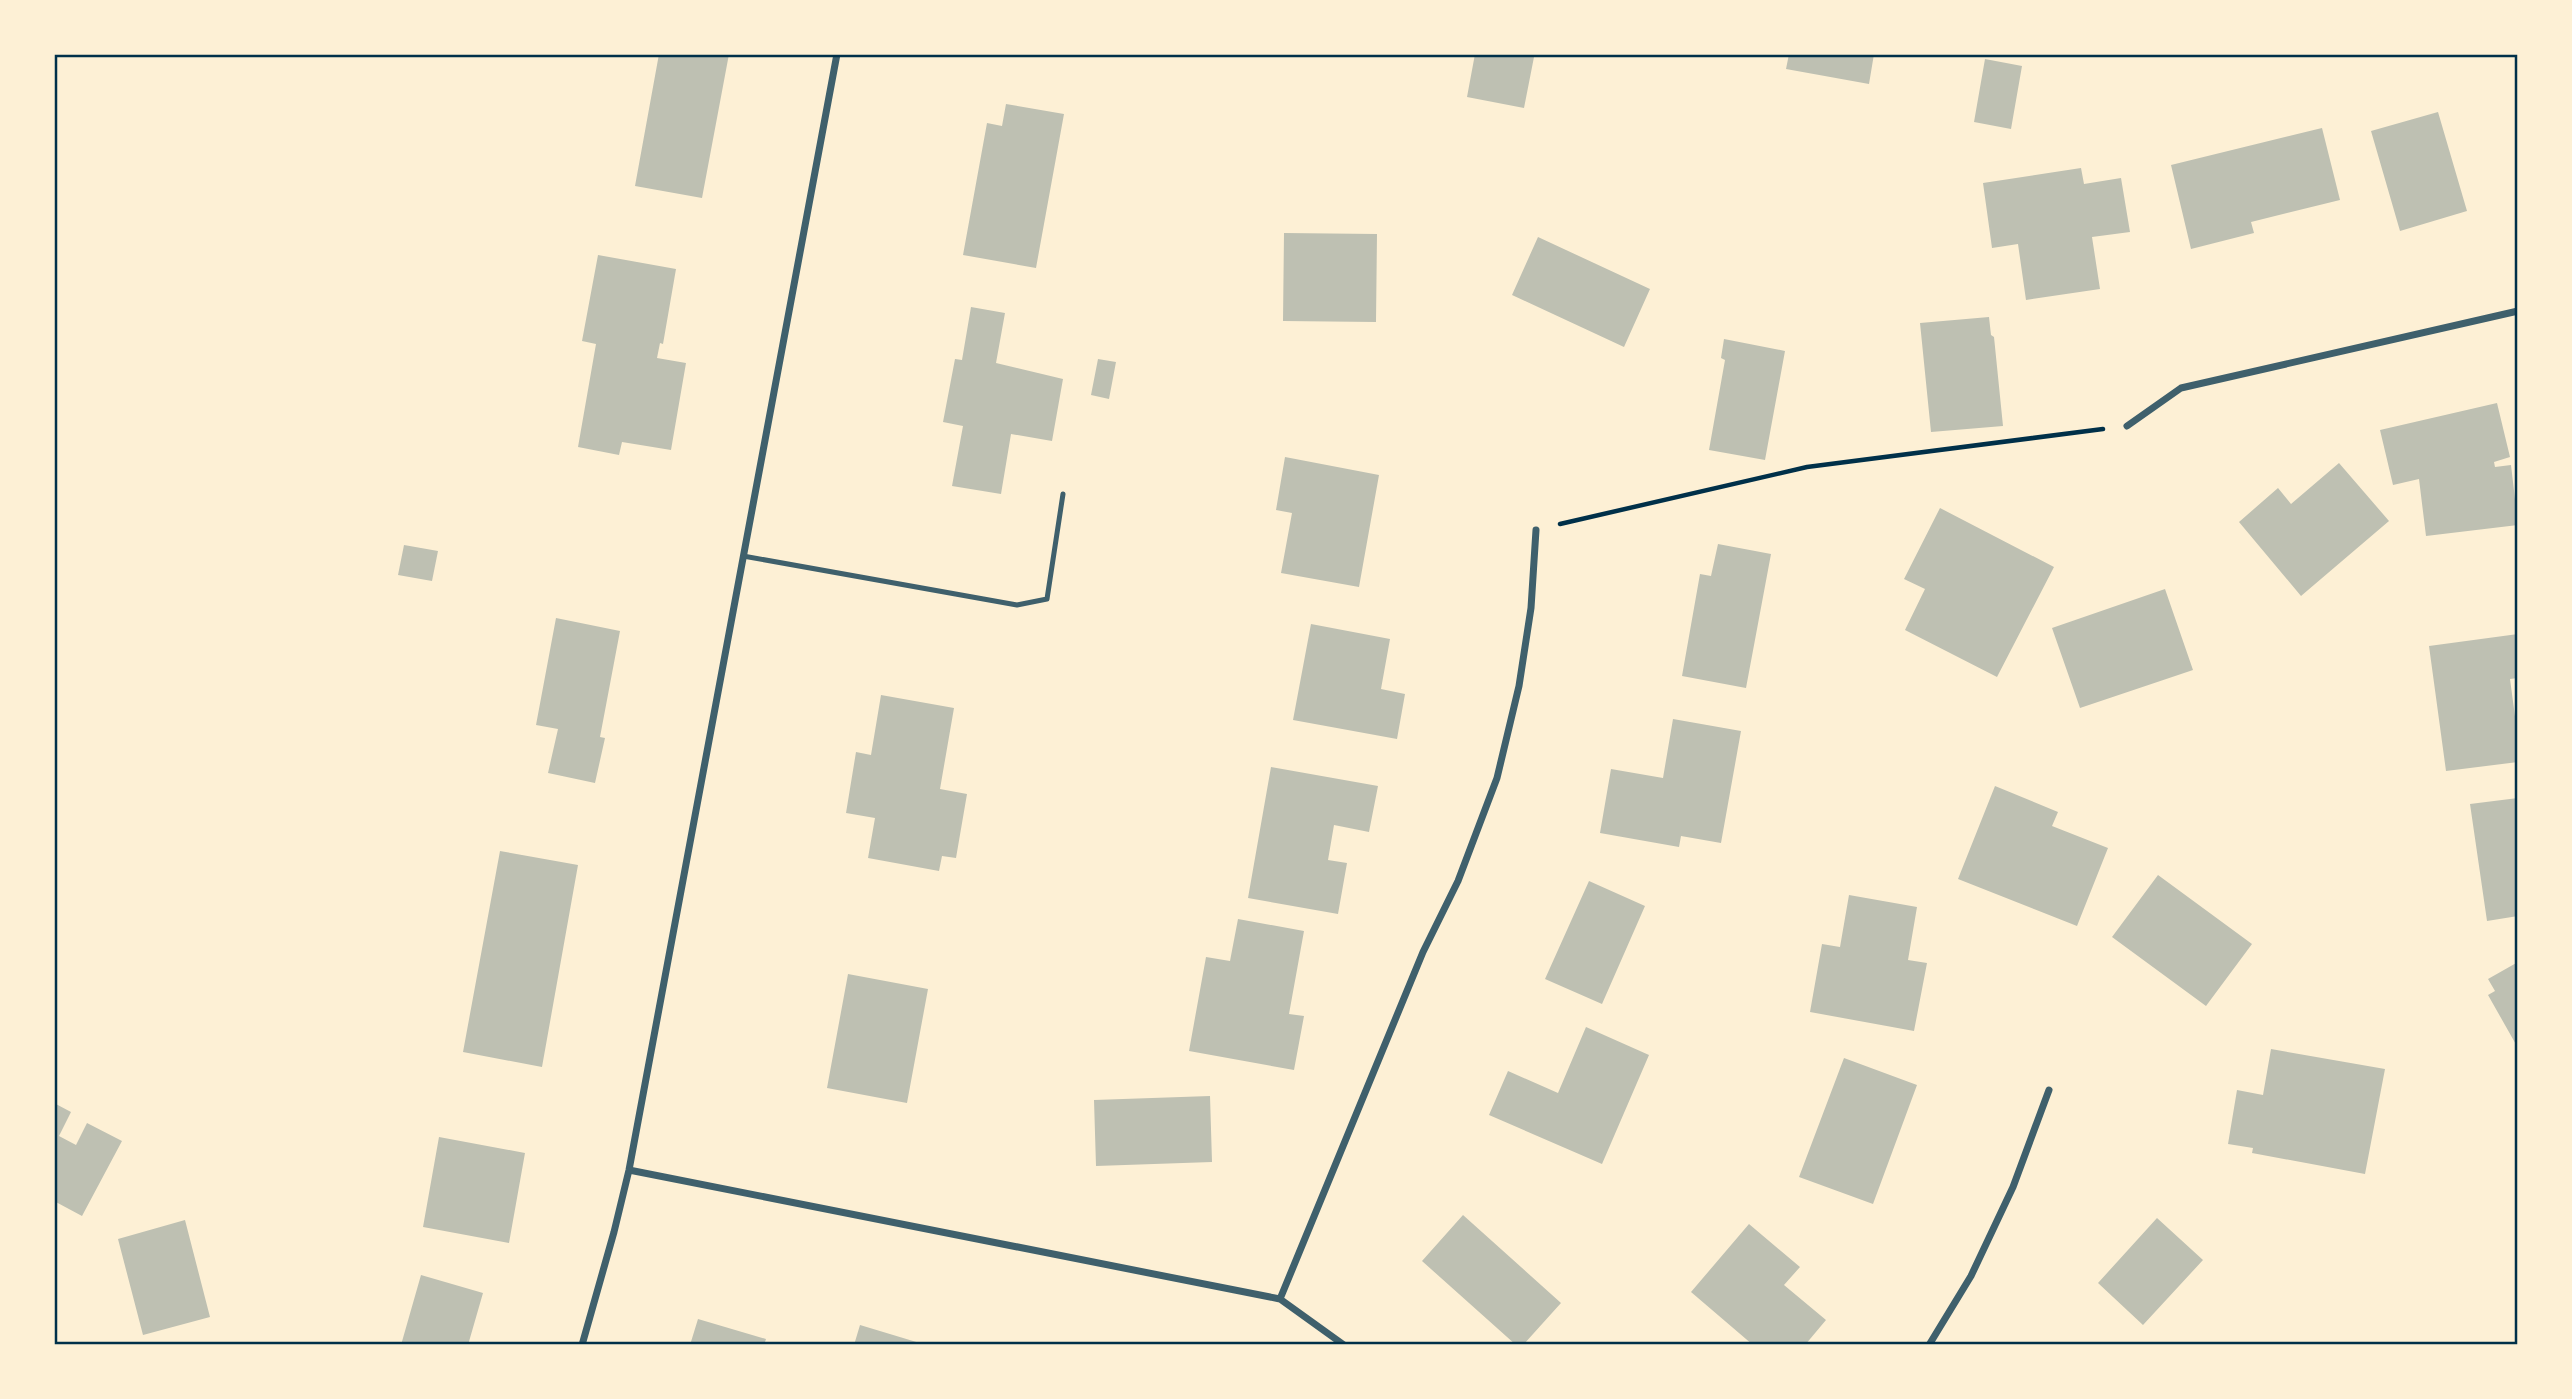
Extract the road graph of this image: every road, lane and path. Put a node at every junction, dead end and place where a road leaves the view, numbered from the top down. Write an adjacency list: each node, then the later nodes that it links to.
1 (836, 54): 6 (street)
2 (2518, 311): 3 (street)
3 (2127, 426): 5 (path)
4 (1063, 494): 6 (lane)
5 (1536, 530): 9 (street)
6 (743, 556): 8 (street)
7 (2049, 1090): 12 (street)
8 (629, 1170): 9 (street); 10 (street)
9 (1280, 1299): 11 (street)
10 (582, 1345)
11 (1343, 1345)
12 (1929, 1345)

